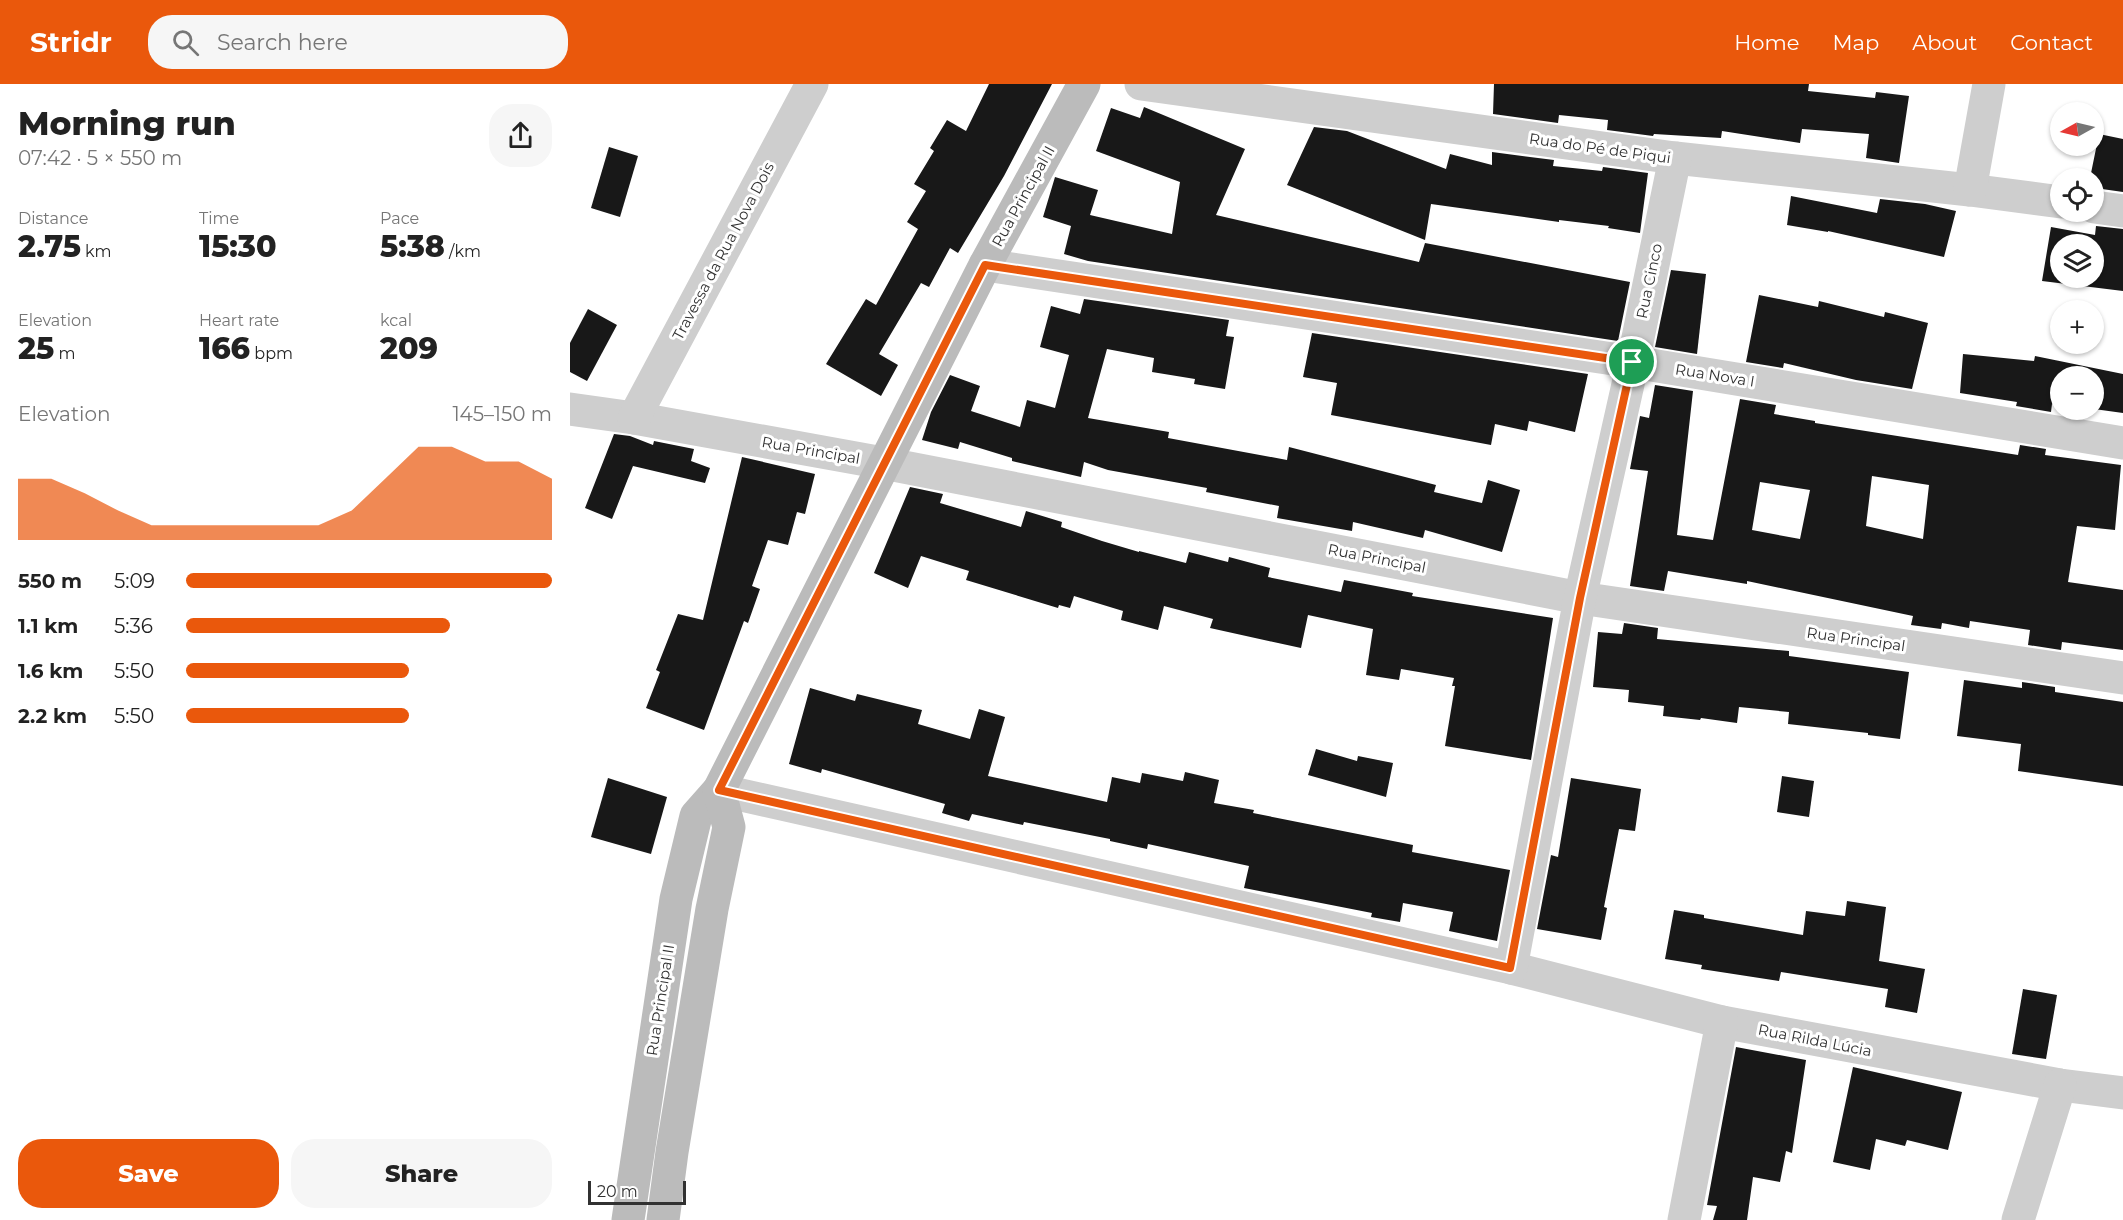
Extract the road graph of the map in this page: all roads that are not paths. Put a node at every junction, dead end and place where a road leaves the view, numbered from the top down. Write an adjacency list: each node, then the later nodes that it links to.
1 (812, 84): 13 (street, Travessa da Rua Nova Dois)
2 (1084, 84): 10 (street, Rua Principal II)
3 (1141, 84): 5 (street, Rua do Pé de Piqui)
4 (1989, 84): 6 (street)
5 (1675, 158): 6 (street, Rua do Pé de Piqui); 11 (street, Rua Cinco)
6 (1970, 190): 7 (street, Rua do Pé de Piqui)
7 (2050, 201)
8 (2104, 208): 9 (street)
9 (2123, 211)
10 (985, 265): 11 (street, Rua Nova I); 15 (street, Rua Principal II)
11 (1632, 362): 14 (street, Rua Nova I); 16 (street, Rua Cinco)
12 (570, 409): 13 (street, Rua Principal)
13 (634, 418): 15 (street, Rua Principal)
14 (2123, 443)
15 (883, 463): 16 (street, Rua Principal); 18 (street, Rua Principal II)
16 (1580, 598): 17 (street, Rua Principal); 19 (street, Rua Cinco)
17 (2123, 678)
18 (719, 790): 19 (street, Rua Rilda Lúcia); 23 (street, Rua Principal II); 24 (street)
19 (1510, 968): 20 (street, Rua Rilda Lúcia)
20 (1722, 1022): 21 (street, Rua Rilda Lúcia); 25 (street)
21 (2060, 1085): 22 (street, Rua Rilda Lúcia); 26 (street)
22 (2123, 1093)
23 (628, 1220)
24 (663, 1220)
25 (1684, 1220)
26 (2018, 1220)

